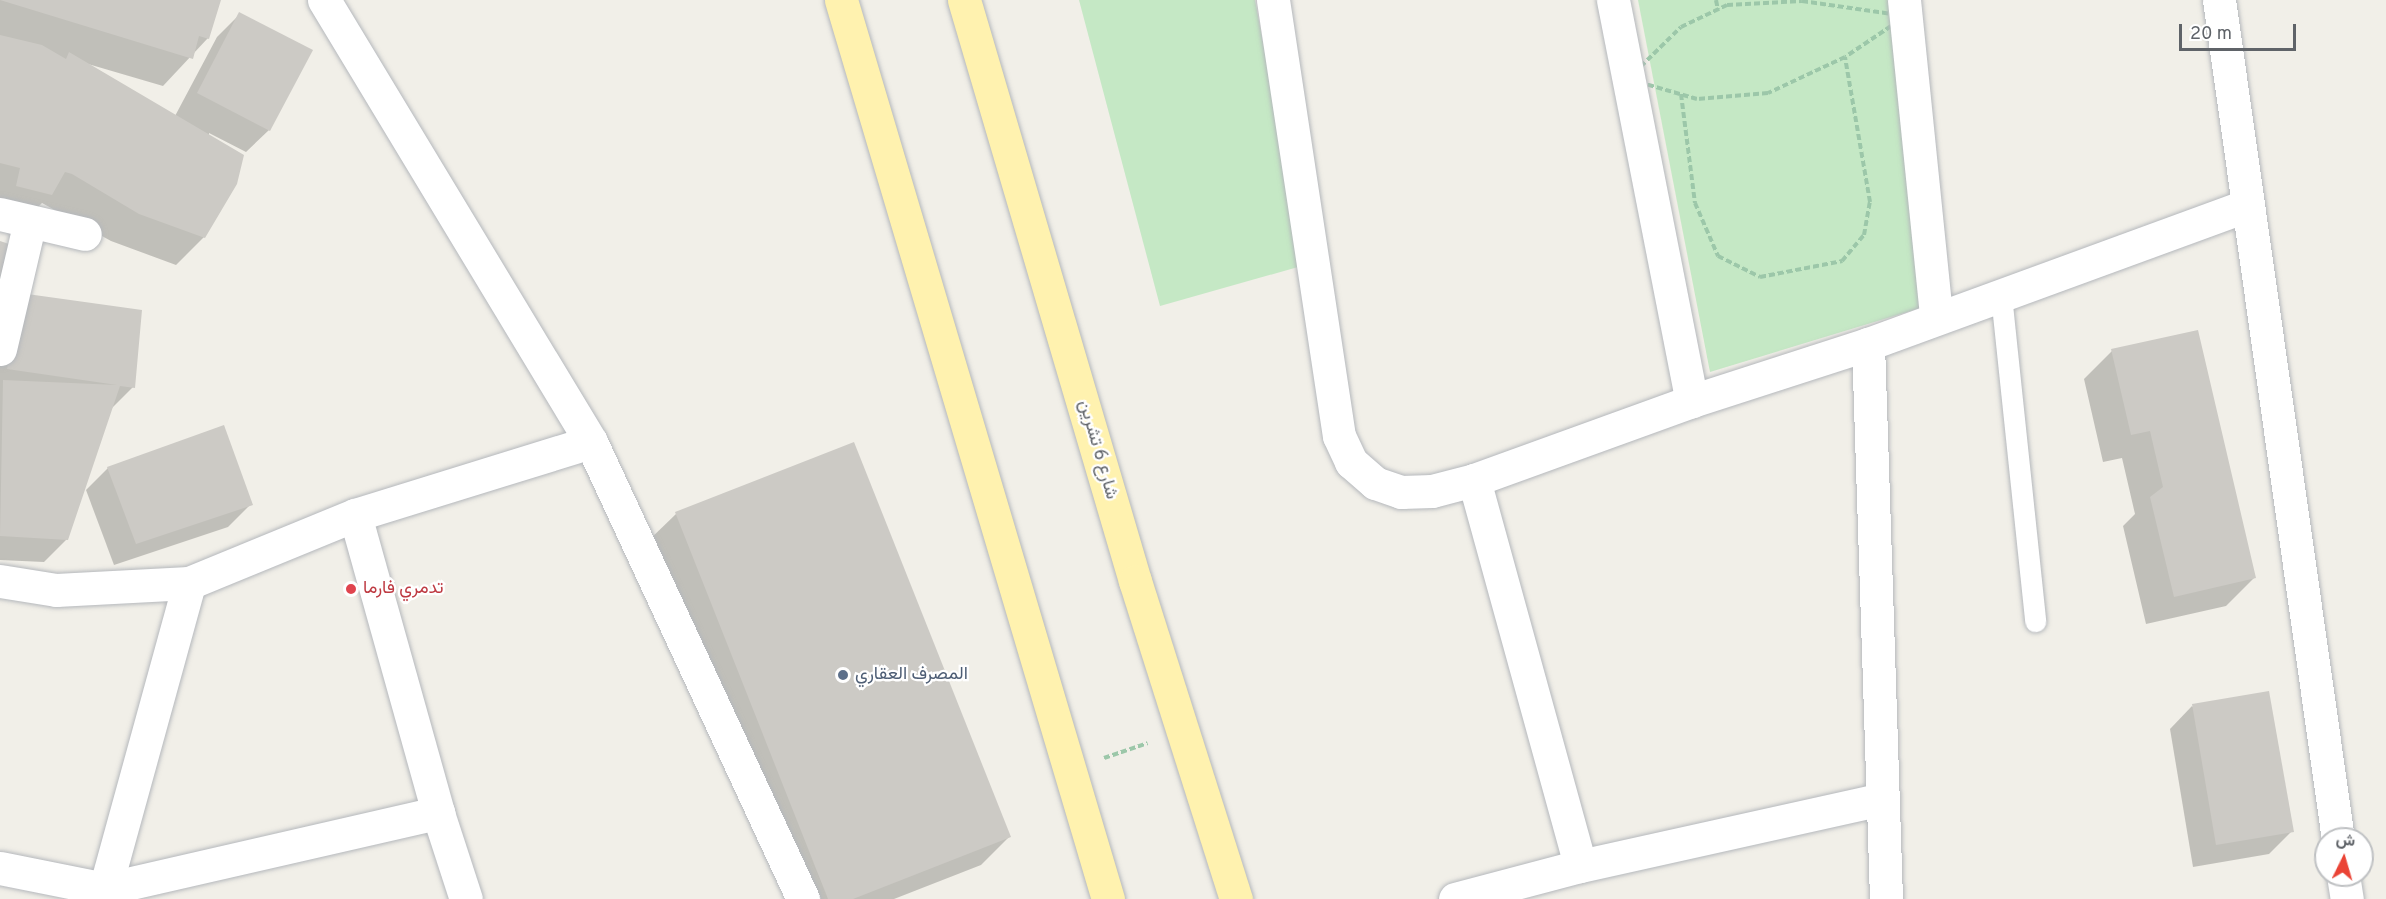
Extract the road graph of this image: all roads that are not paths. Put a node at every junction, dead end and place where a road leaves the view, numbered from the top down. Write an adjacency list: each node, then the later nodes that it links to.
1 (324, 0): 16 (street)
2 (841, 0): 30 (main road)
3 (964, 0): 31 (main road, شارع 6 تشرين)
4 (1273, 0): 17 (street)
5 (1613, 0): 15 (street)
6 (2219, 0): 8 (street)
7 (1905, 8): 12 (street)
8 (2246, 206): 11 (street); 24 (street)
9 (15, 217): 10 (street); 14 (street)
10 (85, 234)
11 (2001, 295): 12 (street); 21 (lane)
12 (1936, 317): 13 (street)
13 (1868, 344): 15 (street); 22 (street)
14 (0, 349)
15 (1692, 401): 17 (street)
16 (591, 442): 18 (street); 29 (street)
17 (1474, 480): 25 (street)
18 (355, 515): 20 (street); 23 (street)
19 (0, 581): 20 (street)
20 (189, 583): 27 (street)
21 (2035, 621)
22 (1881, 799): 25 (street); 33 (street)
23 (438, 813): 27 (street); 28 (street)
24 (2336, 827)
25 (1580, 866): 32 (street)
26 (0, 868): 27 (street)
27 (105, 889)
28 (466, 899)
29 (803, 899)
30 (1108, 899)
31 (1236, 899)
32 (1455, 899)
33 (1886, 899)

